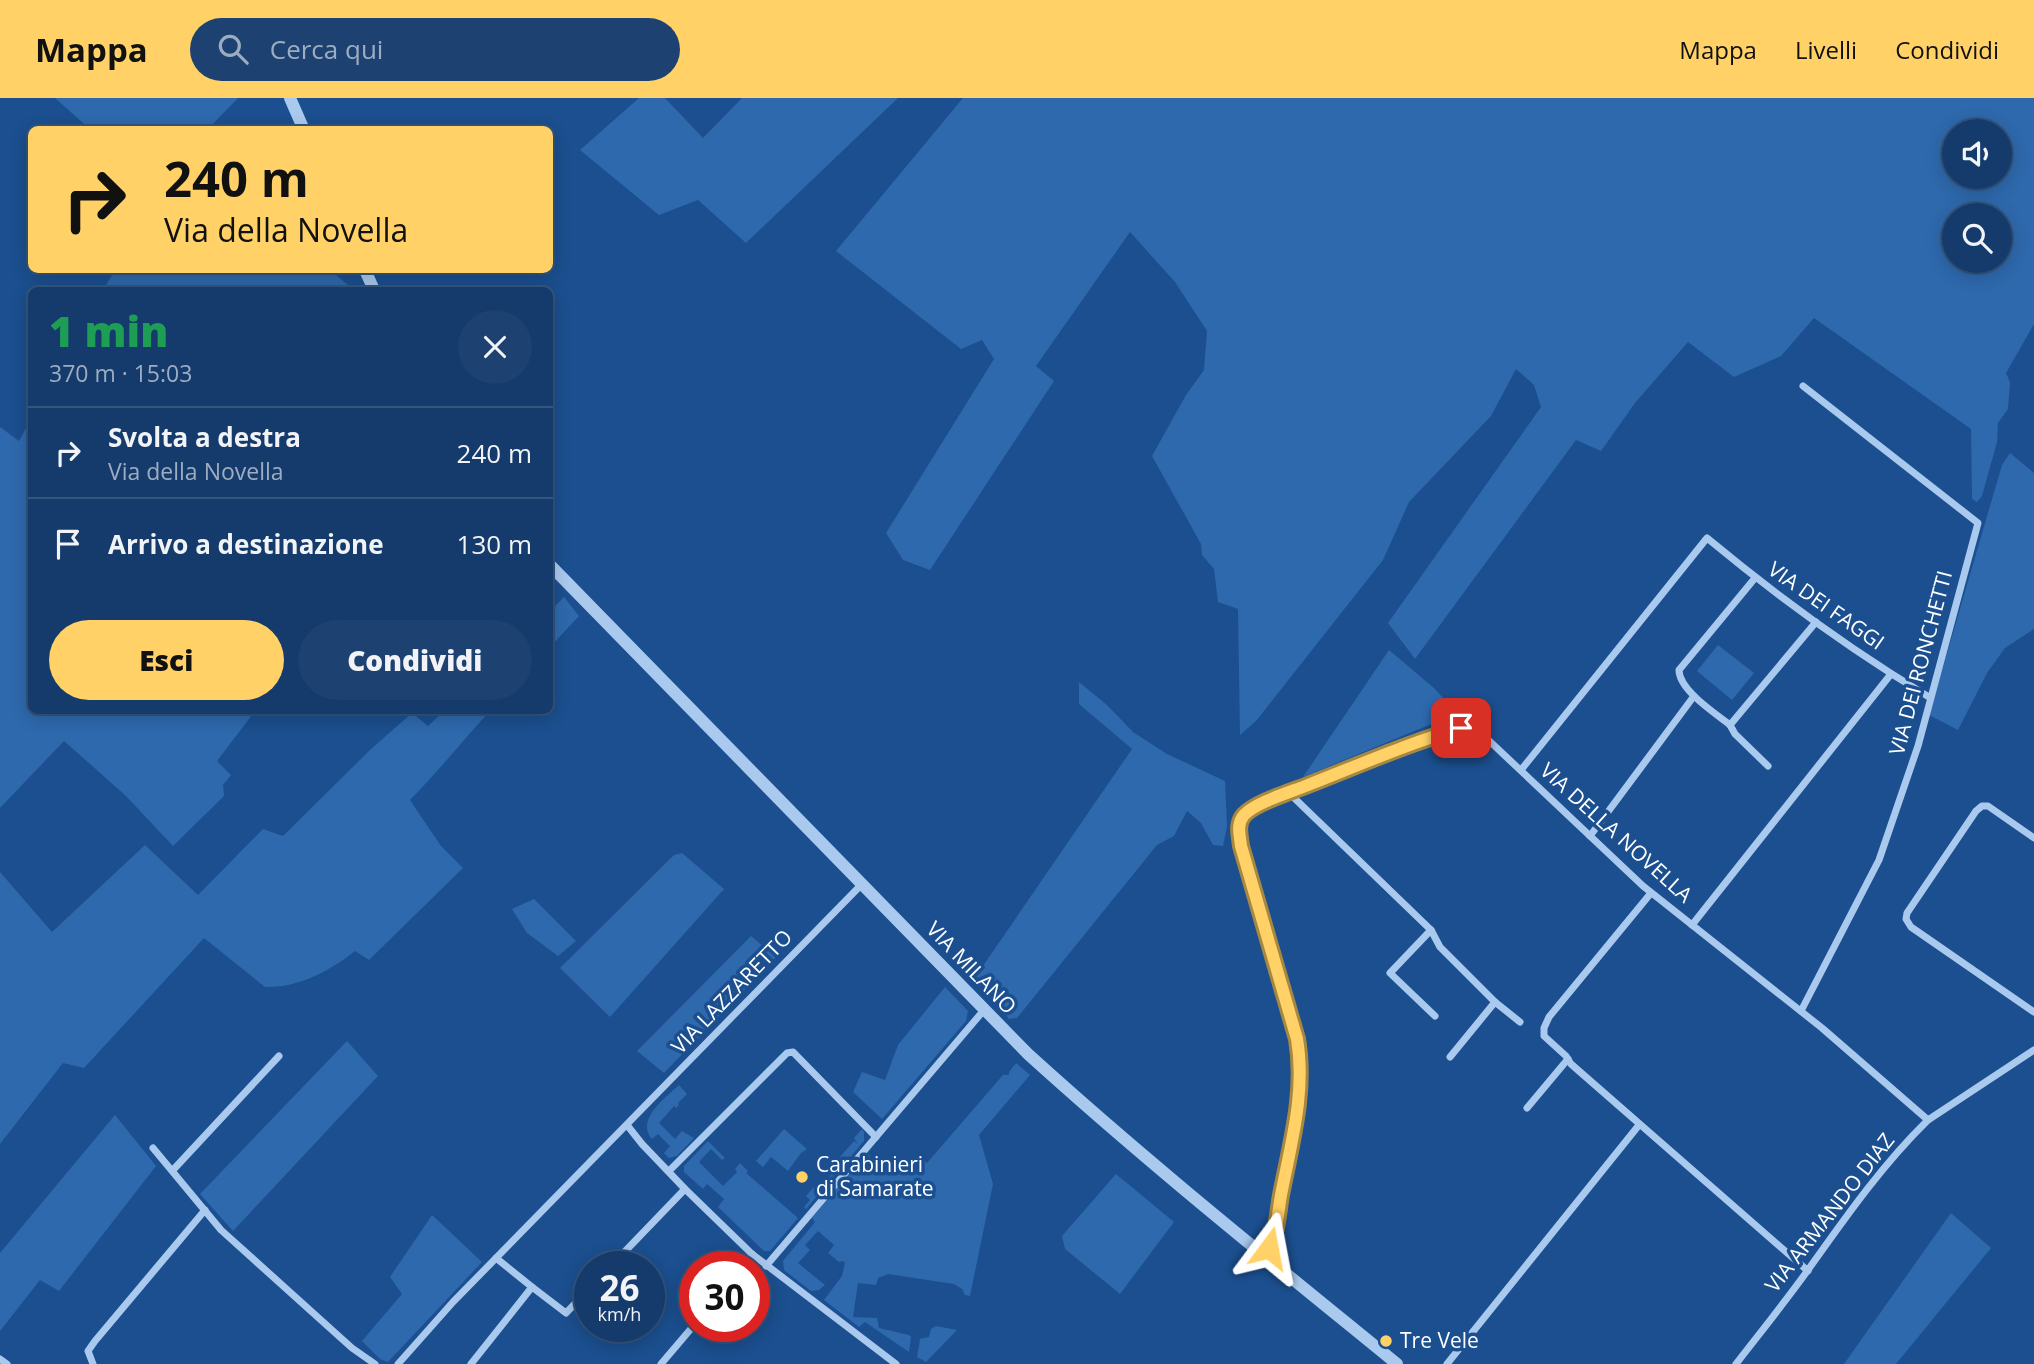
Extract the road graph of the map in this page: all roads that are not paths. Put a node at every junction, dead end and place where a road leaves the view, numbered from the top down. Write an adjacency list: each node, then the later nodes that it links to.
1 (290, 98): 2 (street)
2 (302, 126)
3 (1802, 386): 9 (street, VIA DEI RONCHETTI)
4 (553, 568): 16 (street, VIA MILANO)
5 (1755, 578): 6 (street, VIA DEI FAGGI); 8 (street); 12 (street, VIA DEI FAGGI)
6 (1816, 622): 7 (street, VIA DEI FAGGI); 10 (street)
7 (1891, 674): 9 (street, VIA DEI FAGGI); 18 (street)
8 (1694, 696): 10 (street); 14 (street)
9 (1930, 697): 22 (street, VIA DEI RONCHETTI)
10 (1730, 725): 11 (street)
11 (1768, 766)
12 (1521, 770): 13 (street, VIA DELLA NOVELLA); 14 (street, VIA DELLA NOVELLA)
13 (1289, 793): 19 (street); 42 (street, VIA DELLA NOVELLA)
14 (1590, 836): 17 (street, VIA DELLA NOVELLA)
15 (2034, 838): 23 (street)
16 (862, 884): 21 (street, VIA MILANO); 32 (street, VIA LAZZARETTO)
17 (1651, 893): 18 (street, VIA DELLA NOVELLA); 29 (street)
18 (1692, 925): 22 (street, VIA DELLA NOVELLA)
19 (1431, 930): 20 (street); 24 (street)
20 (1495, 1002): 25 (street); 28 (street)
21 (984, 1010): 34 (street); 42 (street, VIA MILANO)
22 (1801, 1011): 31 (street, VIA DELLA NOVELLA)
23 (2034, 1012)
24 (1435, 1016)
25 (1520, 1022)
26 (2034, 1050): 31 (street, VIA ARMANDO DIAZ)
27 (279, 1056): 36 (street)
28 (1450, 1057)
29 (1568, 1059): 30 (street); 33 (street)
30 (1527, 1108)
31 (1928, 1120): 46 (street, VIA ARMANDO DIAZ)
32 (627, 1125): 37 (street); 43 (street, VIA LAZZARETTO)
33 (1639, 1125): 46 (street); 59 (street)
34 (876, 1137): 37 (street); 44 (street)
35 (153, 1148): 36 (street)
36 (173, 1170): 39 (street)
37 (669, 1171): 38 (street)
38 (685, 1189): 40 (street); 41 (street)
39 (205, 1210): 52 (street); 53 (street)
40 (625, 1251)
41 (749, 1251)
42 (1264, 1256): 58 (street, VIA MILANO)
43 (496, 1258): 47 (street); 54 (street, VIA LAZZARETTO)
44 (770, 1261)
45 (770, 1269): 57 (street)
46 (1808, 1271): 60 (street, VIA ARMANDO DIAZ)
47 (532, 1287): 48 (street); 55 (street)
48 (574, 1304)
49 (680, 1342): 56 (street)
50 (0, 1359): 51 (street)
51 (7, 1364)
52 (93, 1364)
53 (375, 1364)
54 (398, 1364)
55 (471, 1364)
56 (661, 1364)
57 (896, 1364)
58 (1397, 1364)
59 (1447, 1364)
60 (1736, 1364)

